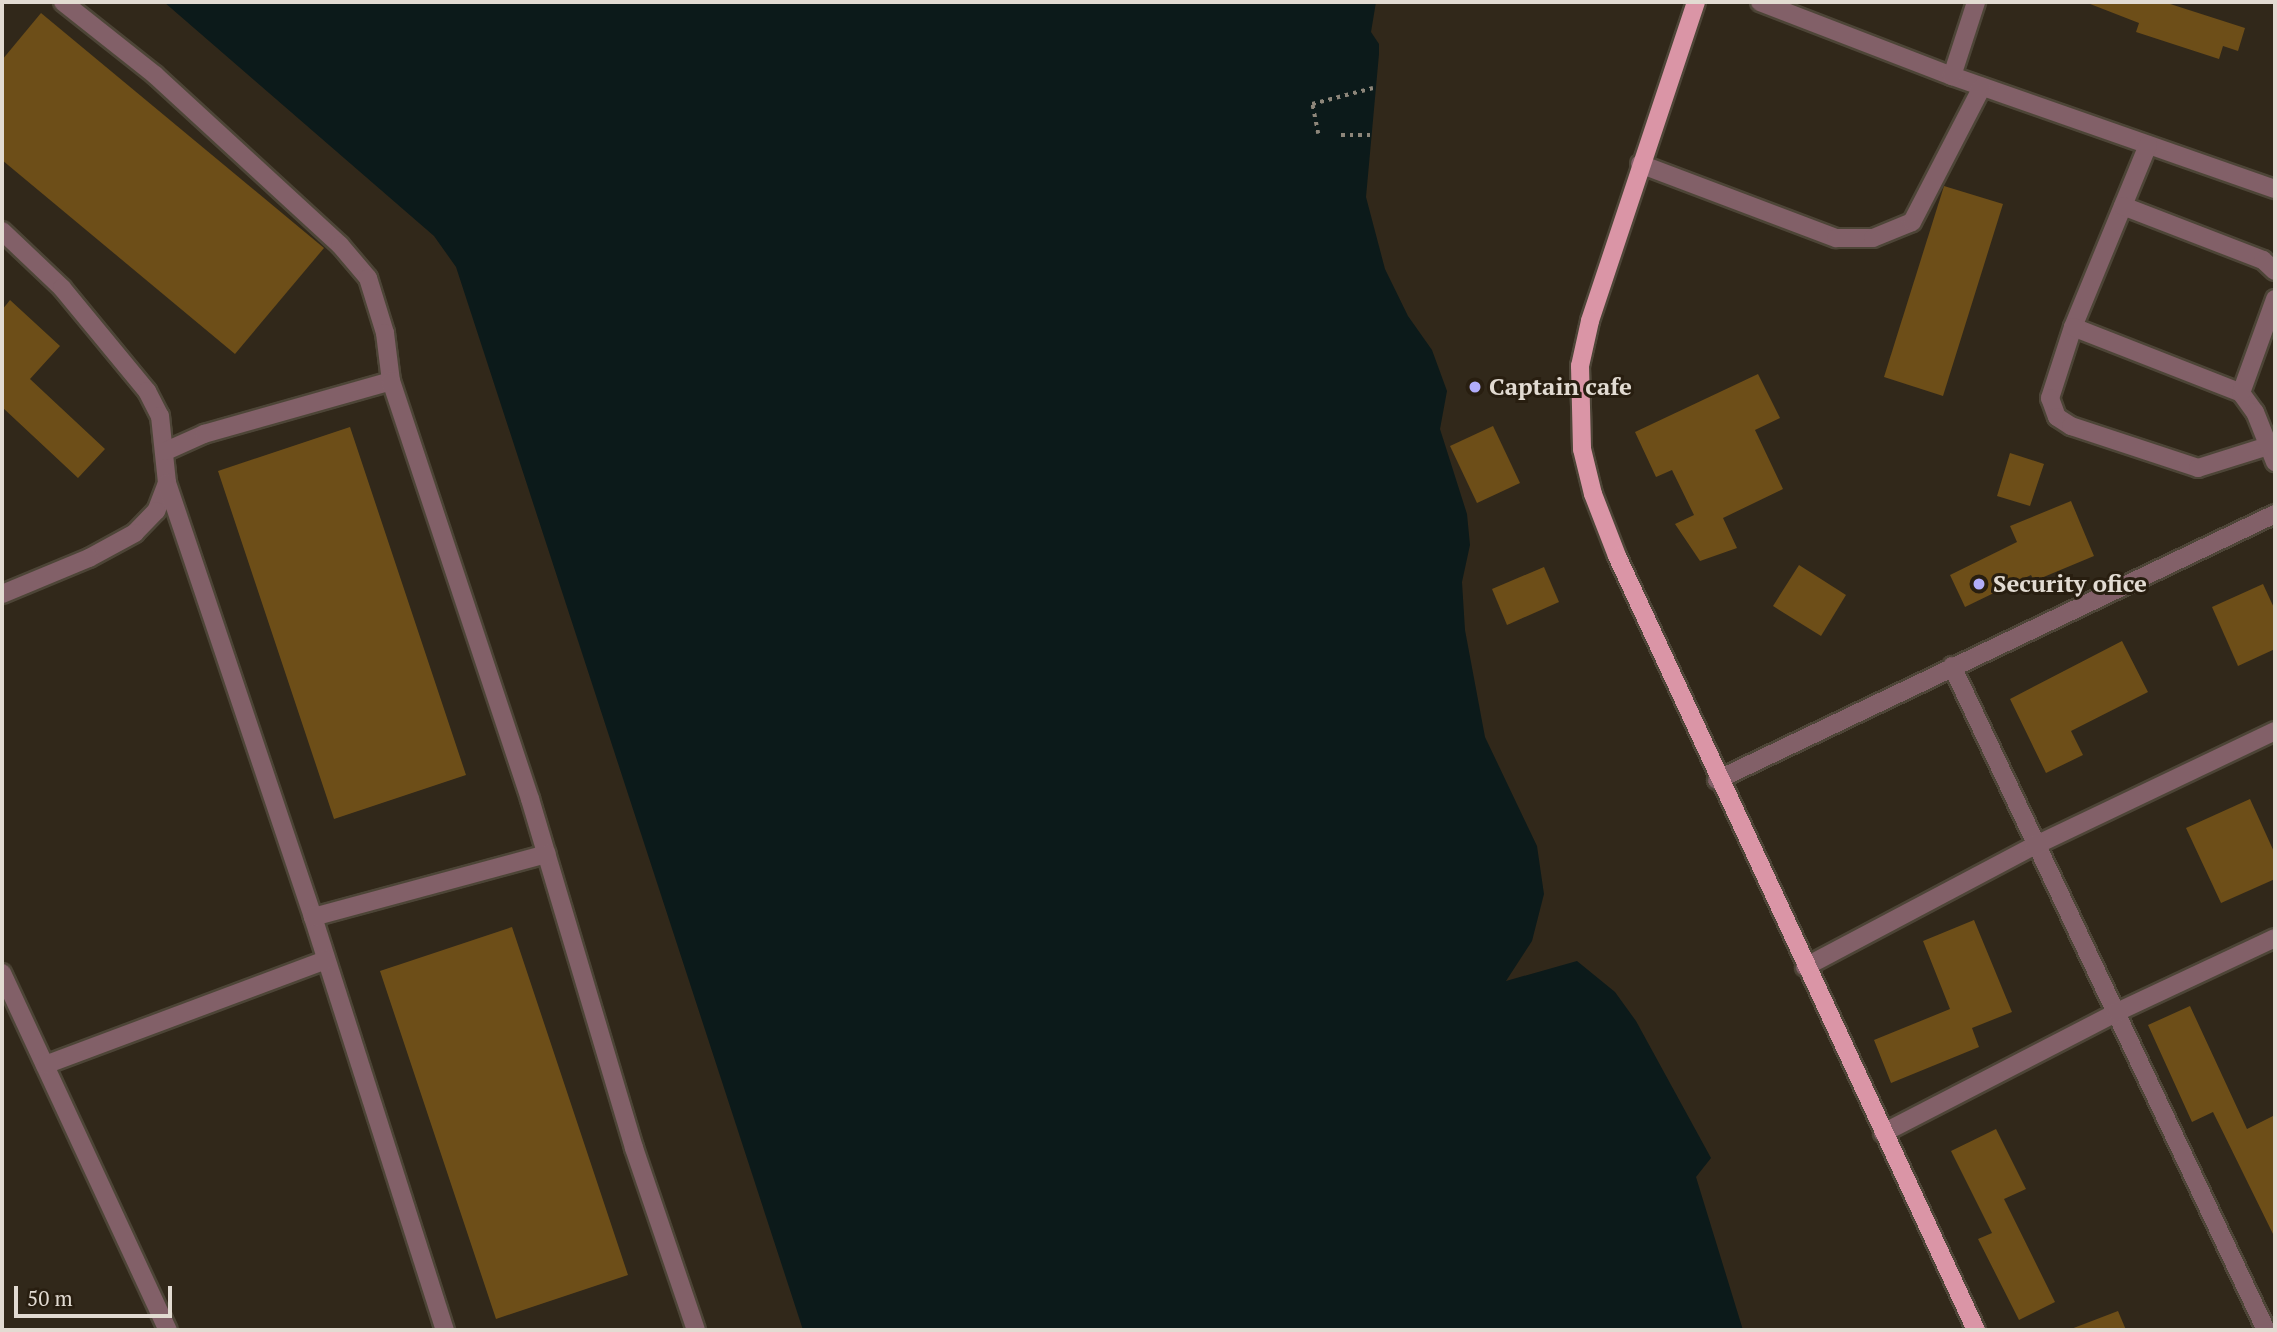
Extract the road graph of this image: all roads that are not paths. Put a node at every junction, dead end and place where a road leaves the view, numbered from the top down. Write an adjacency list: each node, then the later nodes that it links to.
1 (63, 2): 15 (street)
2 (1696, 2): 8 (main road)
3 (1760, 2): 5 (street)
4 (1976, 2): 5 (street)
5 (1952, 76): 6 (street)
6 (1982, 87): 7 (street); 8 (street)
7 (2148, 145): 9 (street); 10 (street)
8 (1640, 164): 24 (main road)
9 (2275, 189)
10 (2123, 206): 12 (street); 14 (street)
11 (2, 231): 17 (street)
12 (2275, 271)
13 (2275, 299): 16 (street)
14 (2073, 327): 16 (street); 18 (street)
15 (391, 381): 17 (street); 26 (street)
16 (2241, 393): 18 (street)
17 (166, 451): 19 (street)
18 (2272, 454)
19 (167, 483): 21 (street); 27 (street)
20 (2275, 514): 22 (street)
21 (2, 594)
22 (1952, 666): 24 (street); 25 (street)
23 (2275, 731): 25 (street)
24 (1717, 780): 30 (main road)
25 (2034, 846): 30 (street); 32 (street)
26 (547, 853): 27 (street); 37 (street)
27 (313, 917): 29 (street)
28 (2275, 938): 32 (street)
29 (327, 960): 33 (street); 36 (street)
30 (1805, 967): 34 (main road)
31 (2, 972): 33 (street)
32 (2117, 1012): 34 (street); 39 (street)
33 (45, 1065): 35 (street)
34 (1883, 1133): 38 (main road)
35 (168, 1330)
36 (445, 1330)
37 (696, 1330)
38 (1976, 1330)
39 (2266, 1330)

